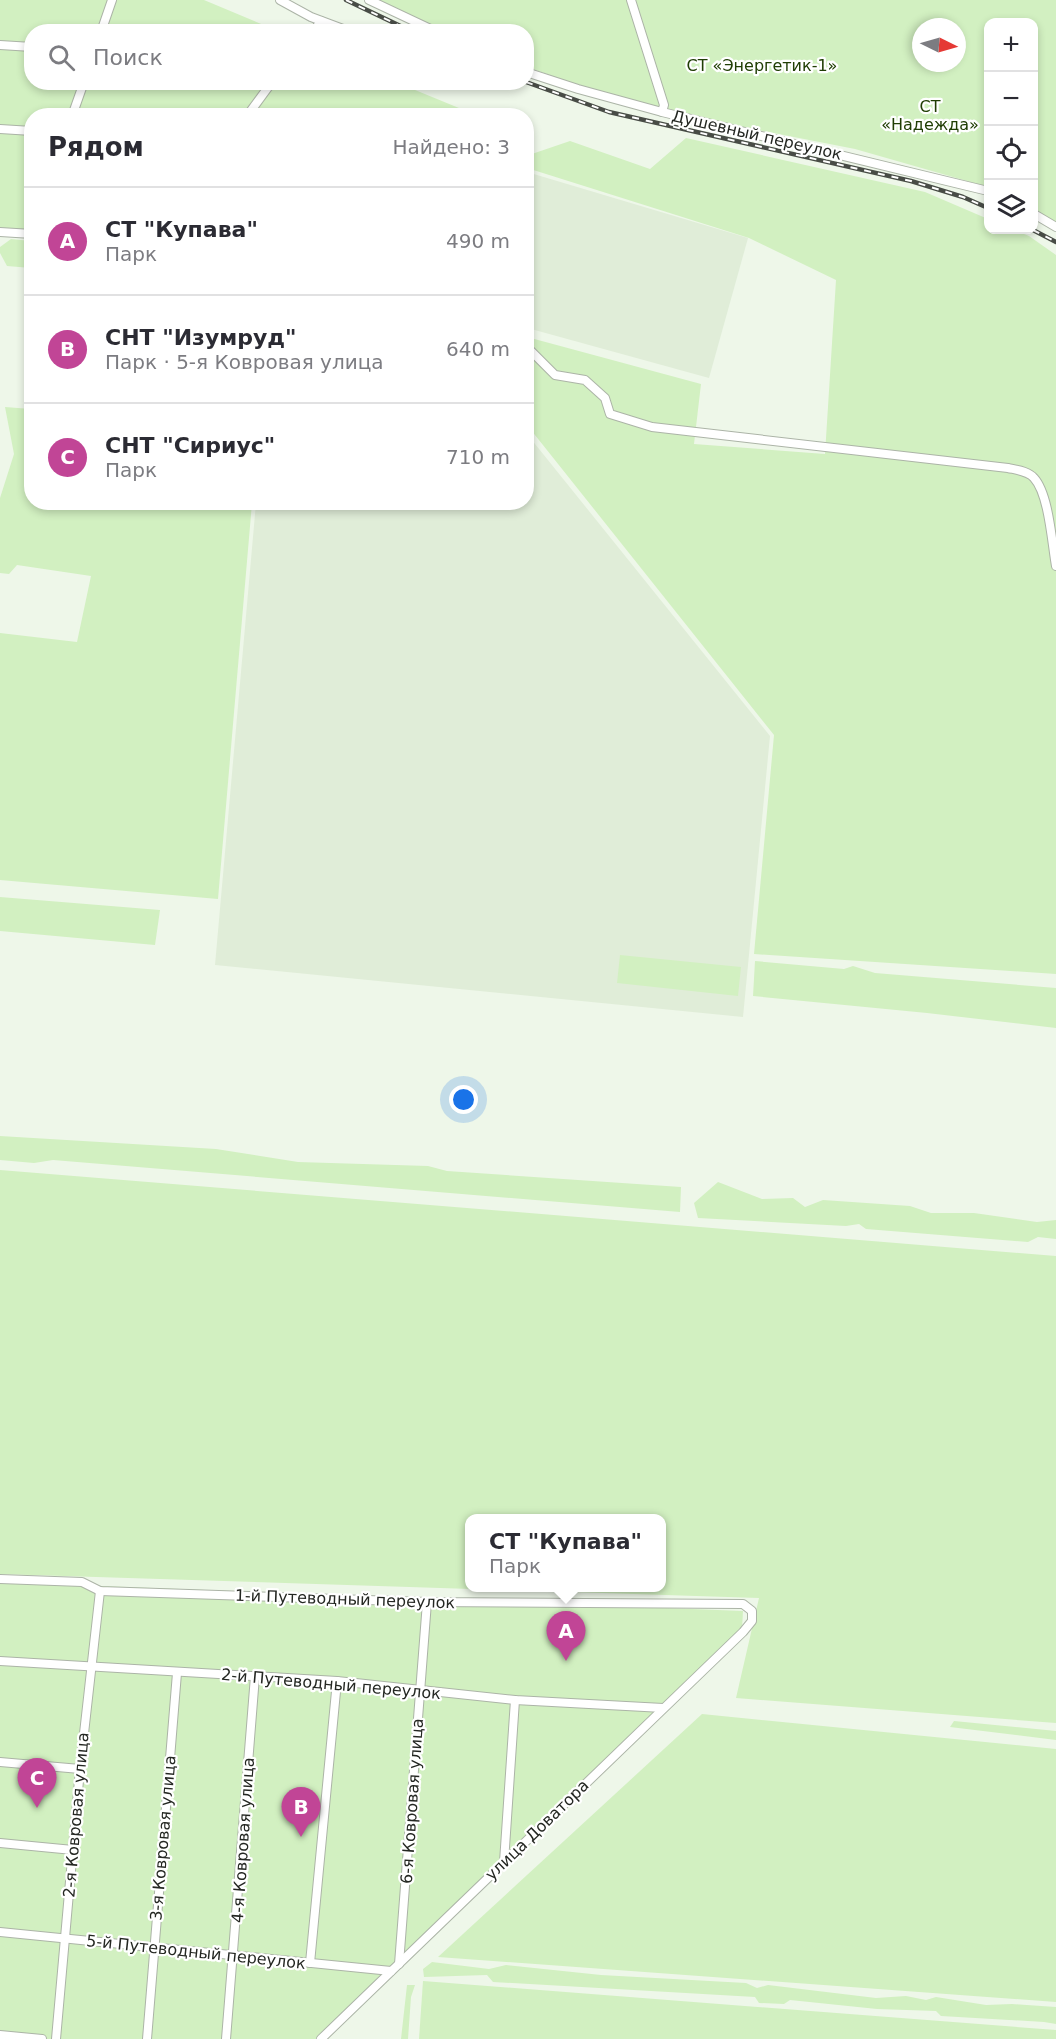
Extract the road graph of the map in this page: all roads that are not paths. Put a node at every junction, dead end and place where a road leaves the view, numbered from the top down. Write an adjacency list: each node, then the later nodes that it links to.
1 (112, 0): 6 (street)
2 (280, 0): 5 (street)
3 (369, 0): 9 (street)
4 (631, 0): 17 (street)
5 (321, 21): 7 (street); 8 (street)
6 (104, 24)
7 (319, 24)
8 (329, 24)
9 (420, 24)
10 (0, 45): 11 (street)
11 (24, 46)
12 (534, 75): 17 (street, Душевный переулок)
13 (81, 90): 15 (street)
14 (266, 90): 16 (street)
15 (75, 108)
16 (252, 108)
17 (662, 112): 20 (street, Душевный переулок)
18 (0, 129): 19 (street)
19 (24, 131)
20 (984, 190)
21 (1038, 216): 22 (street)
22 (1056, 227)
23 (0, 232): 24 (street)
24 (24, 234)
25 (534, 354): 26 (street)
26 (1056, 566)
27 (0, 1579): 28 (street, 1-й Путеводный переулок)
28 (99, 1591): 29 (street, 1-й Путеводный переулок); 32 (street, 2-я Ковровая улица)
29 (427, 1602): 30 (street, 1-й Путеводный переулок); 36 (street, 6-я Ковровая улица)
30 (752, 1621): 38 (street, улица Доватора)
31 (0, 1661): 32 (street, 2-й Путеводный переулок)
32 (91, 1667): 33 (street, 2-й Путеводный переулок); 40 (street, 2-я Ковровая улица)
33 (177, 1673): 34 (street, 2-й Путеводный переулок); 46 (street, 3-я Ковровая улица)
34 (255, 1676): 35 (street, 2-й Путеводный переулок); 47 (street, 4-я Ковровая улица)
35 (336, 1682): 36 (street, 2-й Путеводный переулок); 48 (street)
36 (420, 1691): 37 (street, 2-й Путеводный переулок); 49 (street, 6-я Ковровая улица)
37 (515, 1700): 38 (street, 2-й Путеводный переулок); 43 (street)
38 (663, 1708): 43 (street, улица Доватора)
39 (0, 1762): 40 (street)
40 (80, 1769): 42 (street, 2-я Ковровая улица)
41 (0, 1843): 42 (street)
42 (73, 1850): 45 (street, 2-я Ковровая улица)
43 (504, 1862): 49 (street, улица Доватора)
44 (0, 1932): 45 (street, 5-й Путеводный переулок)
45 (65, 1939): 46 (street, 5-й Путеводный переулок); 53 (street, 2-я Ковровая улица)
46 (153, 1948): 47 (street, 5-й Путеводный переулок); 54 (street, 3-я Ковровая улица)
47 (234, 1956): 48 (street, 5-й Путеводный переулок); 55 (street, 4-я Ковровая улица)
48 (310, 1963): 50 (street, 5-й Путеводный переулок)
49 (399, 1964): 50 (street, улица Доватора)
50 (391, 1971): 56 (street, улица Доватора)
51 (0, 2035): 52 (street)
52 (42, 2039)
53 (56, 2039)
54 (147, 2039)
55 (226, 2039)
56 (321, 2039)

